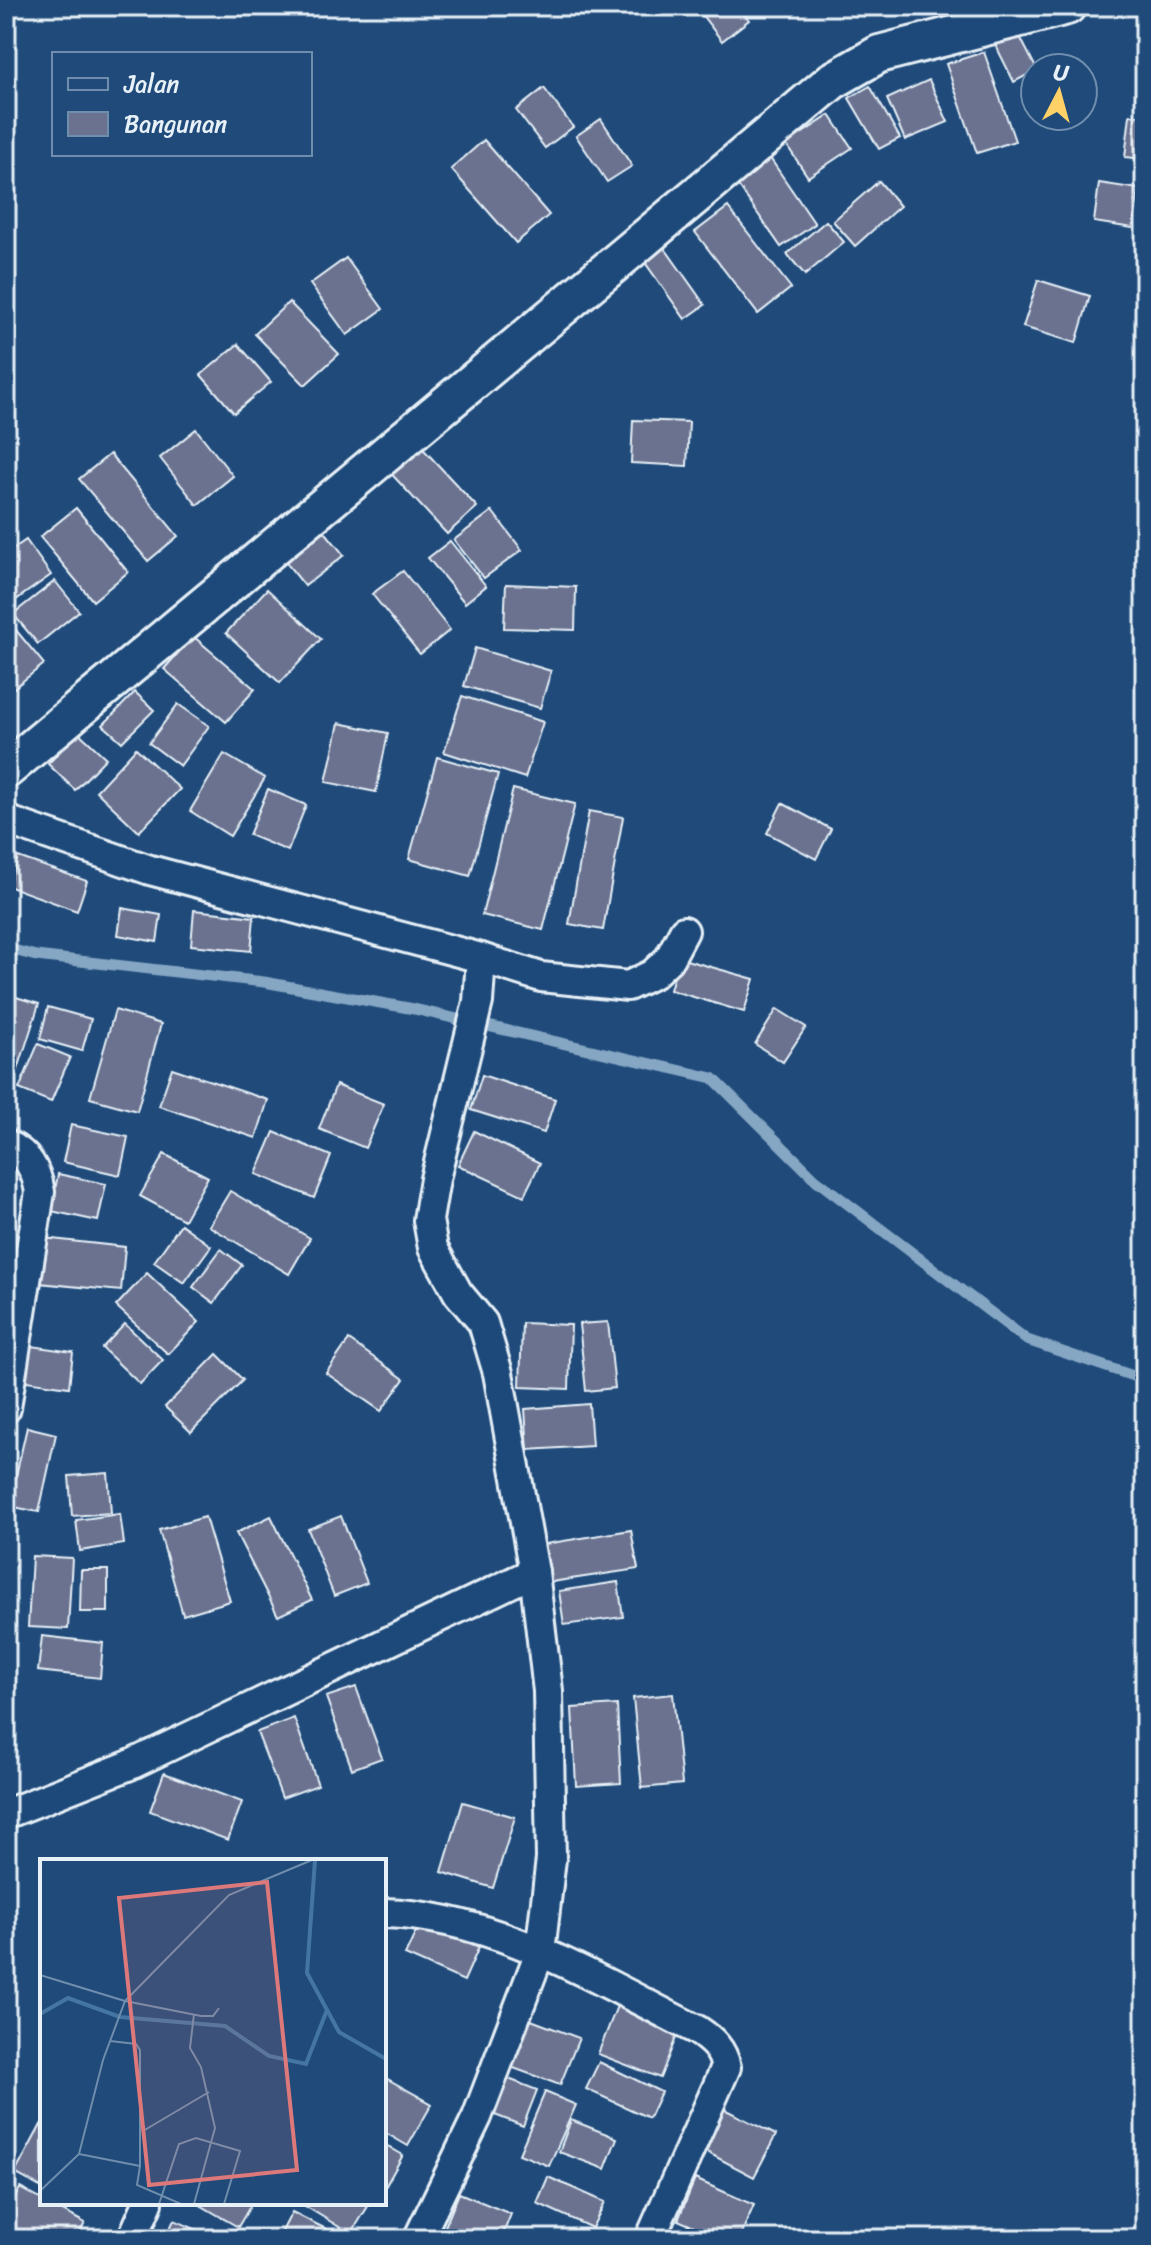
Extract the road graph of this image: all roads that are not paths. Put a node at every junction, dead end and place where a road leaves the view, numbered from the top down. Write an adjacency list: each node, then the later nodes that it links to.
1 (1067, 6): 2 (street)
2 (6, 770)
3 (6, 820): 5 (street)
4 (684, 931): 5 (street)
5 (481, 958): 8 (street)
6 (6, 1144): 7 (street)
7 (6, 1408)
8 (534, 1572): 9 (street); 11 (street)
9 (6, 1814)
10 (386, 1913): 11 (street)
11 (540, 1952): 14 (street); 15 (street)
12 (147, 2205): 13 (street)
13 (132, 2239)
14 (418, 2239)
15 (650, 2239)

